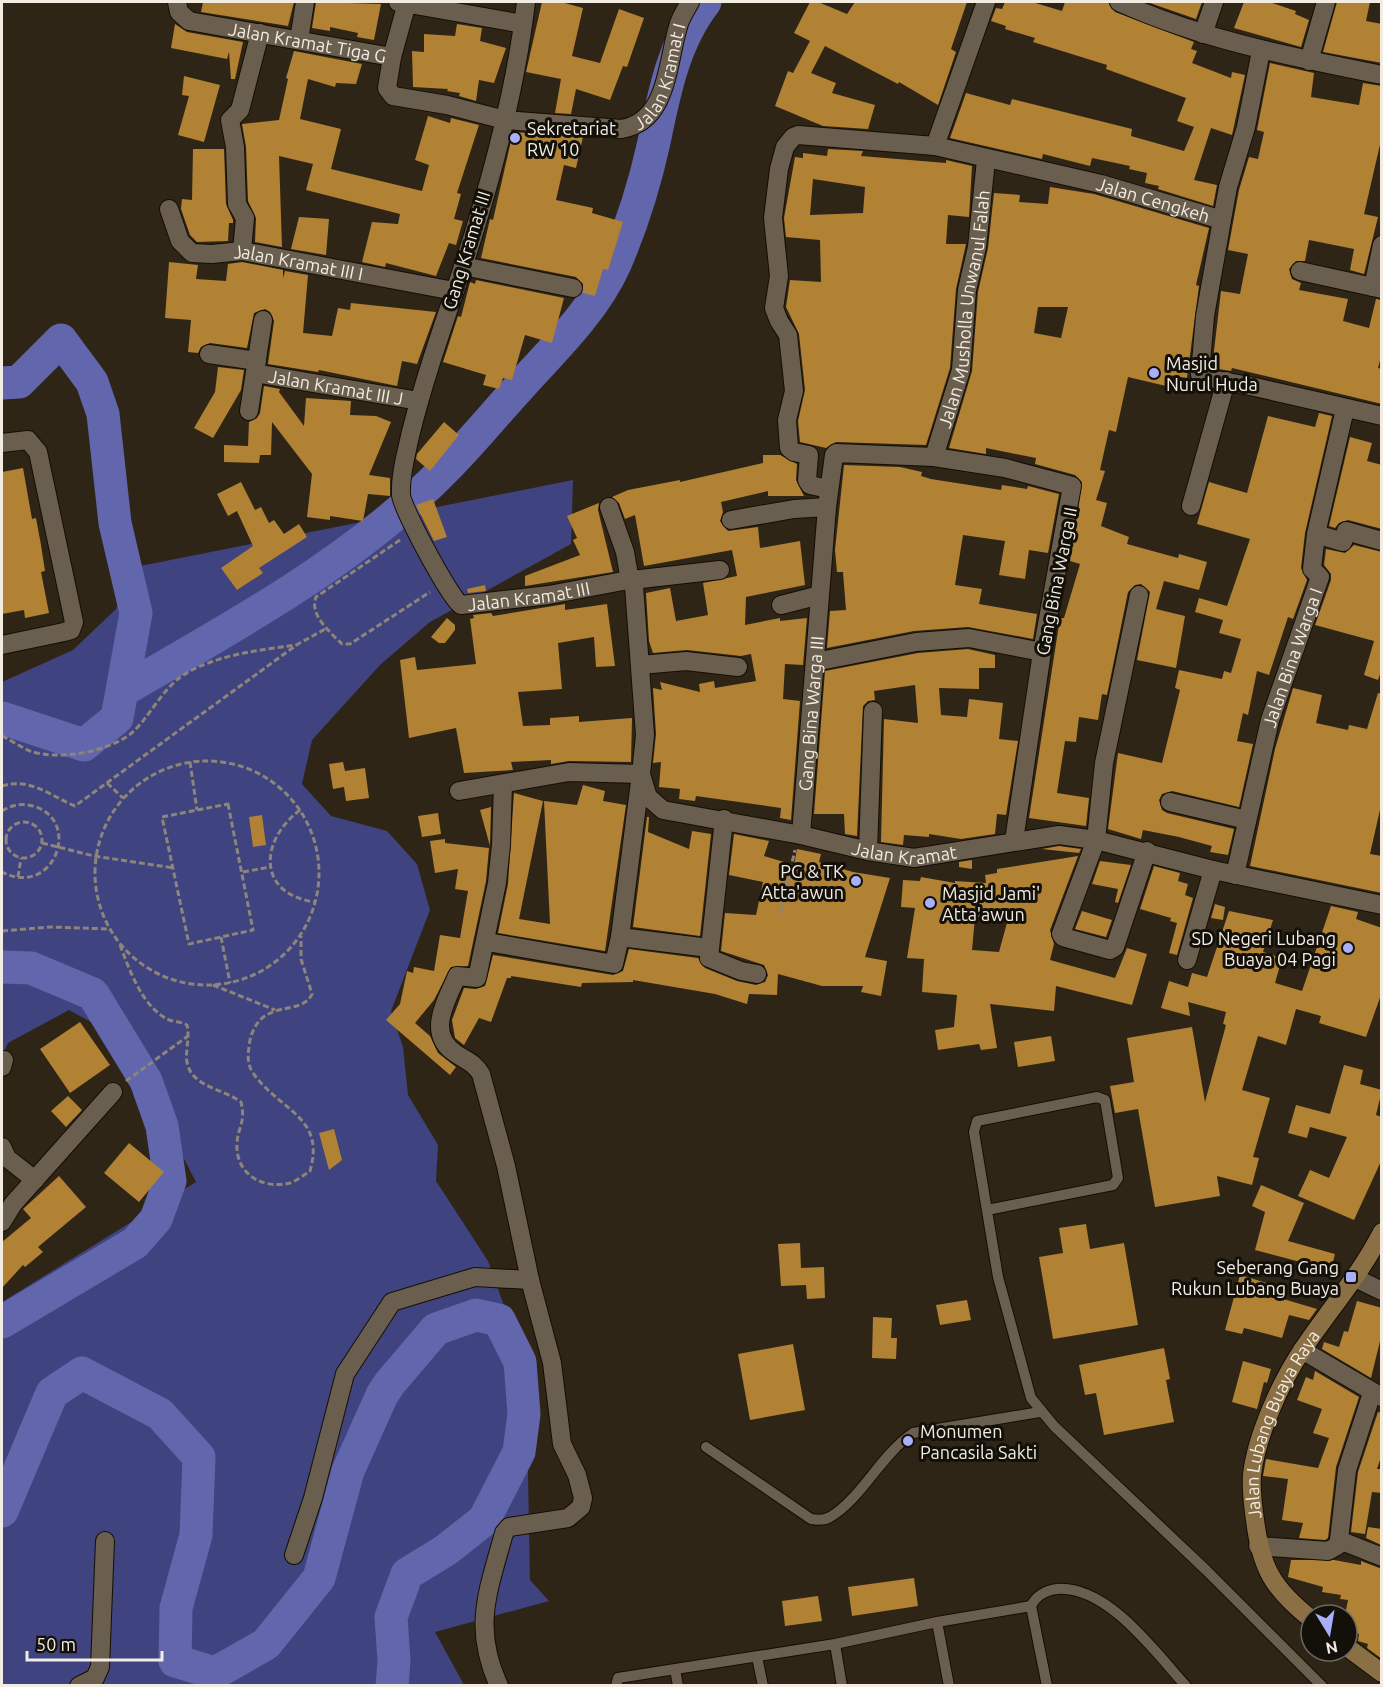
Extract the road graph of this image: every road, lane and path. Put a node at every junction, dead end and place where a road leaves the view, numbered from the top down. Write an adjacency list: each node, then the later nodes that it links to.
1 (305, 2): 13 (street)
2 (403, 2): 10 (street); 15 (street)
3 (526, 2): 10 (street, Gang Kramat III)
4 (690, 2): 18 (street, Jalan Kramat I)
5 (986, 2): 19 (street)
6 (1119, 2): 12 (street)
7 (1214, 2): 12 (street)
8 (1326, 2): 16 (street)
9 (178, 7): 11 (street, Jalan Kramat Tiga G)
10 (523, 24): 18 (street, Gang Kramat III)
11 (260, 33): 13 (street, Jalan Kramat Tiga G); 24 (street)
12 (1203, 34): 14 (street)
13 (298, 40): 15 (street, Jalan Kramat Tiga G)
14 (1261, 51): 16 (street); 22 (street)
15 (392, 57): 18 (street, Jalan Kramat Tiga G)
16 (1309, 61): 17 (street)
17 (1382, 75)
18 (505, 120): 25 (street, Gang Kramat III)
19 (935, 146): 20 (street, Jalan Cengkeh); 42 (street, Jalan Cengkeh)
20 (986, 160): 22 (street, Jalan Cengkeh); 40 (street, Jalan Musholla Unwanul Falah)
21 (169, 209): 24 (street, Jalan Kramat III I)
22 (1222, 220): 33 (street, Jalan Cengkeh)
23 (1382, 245): 28 (street)
24 (242, 251): 29 (street, Jalan Kramat III I)
25 (463, 266): 27 (street); 29 (street, Gang Kramat III)
26 (1300, 271): 28 (street)
27 (573, 288)
28 (1377, 288)
29 (454, 291): 34 (street, Gang Kramat III)
30 (263, 320): 32 (street, Jalan Kramat III J)
31 (209, 354): 32 (street)
32 (256, 367): 34 (street, Jalan Kramat III J); 36 (street, Jalan Kramat III J)
33 (1226, 381): 35 (street, Jalan Cengkeh); 43 (street)
34 (419, 401): 41 (street, Gang Kramat III)
35 (1346, 409): 37 (street, Jalan Cengkeh); 47 (street, Jalan Bina Warga I)
36 (249, 411)
37 (1382, 416)
38 (2, 443): 57 (street)
39 (874, 457): 40 (street, Gang Bina Warga II); 42 (street, Gang Bina Warga III)
40 (934, 457): 58 (street, Gang Bina Warga II)
41 (401, 497): 46 (street, Jalan Kramat III)
42 (828, 498): 45 (street); 52 (street, Gang Bina Warga III)
43 (1191, 506)
44 (609, 507): 50 (street, Jalan Kramat)
45 (731, 520)
46 (414, 525): 51 (street, Jalan Kramat III); 55 (path)
47 (1316, 534): 48 (street); 76 (street, Jalan Bina Warga I)
48 (1382, 541)
49 (720, 570): 50 (street, Jalan Kramat III)
50 (630, 581): 51 (street, Jalan Kramat III); 60 (street, Jalan Kramat)
51 (444, 582): 55 (path)
52 (820, 595): 54 (street); 59 (street, Gang Bina Warga III)
53 (1139, 595): 78 (street)
54 (781, 605)
55 (327, 628): 56 (path)
56 (298, 644): 63 (path); 66 (path)
57 (2, 645)
58 (1042, 652): 59 (street); 79 (street, Gang Bina Warga II)
59 (815, 662): 77 (street, Gang Bina Warga III)
60 (640, 665): 61 (street); 65 (street, Jalan Kramat)
61 (738, 667)
62 (873, 711): 82 (street)
63 (2, 736)
64 (190, 762): 70 (path); 72 (path); 73 (path)
65 (642, 774): 67 (street); 75 (street, Jalan Kramat); 100 (street)
66 (106, 783): 68 (path); 70 (path)
67 (503, 784): 69 (street); 101 (street)
68 (2, 786)
69 (459, 791)
70 (123, 798): 84 (path)
71 (1170, 802): 76 (street)
72 (197, 810): 87 (path); 90 (path)
73 (300, 810): 86 (path); 93 (path)
74 (2, 811): 81 (path)
75 (724, 819): 77 (street, Jalan Kramat); 103 (street)
76 (1248, 820): 91 (street, Jalan Bina Warga I)
77 (801, 835): 82 (street, Jalan Kramat); 95 (path)
78 (1096, 840): 79 (street, Jalan Kramat); 83 (street, Jalan Kramat); 83 (street)
79 (1014, 841): 82 (street, Jalan Kramat)
80 (42, 843): 81 (path); 85 (path); 85 (path)
81 (59, 846): 84 (path); 92 (path)
82 (868, 851)
83 (1147, 851): 88 (street, Jalan Kramat)
84 (94, 856): 87 (path); 96 (path)
85 (21, 858): 92 (path)
86 (270, 867): 90 (path); 93 (path)
87 (174, 868): 99 (path)
88 (1213, 870): 91 (street, Jalan Kramat); 104 (street)
89 (2, 872): 92 (path)
90 (243, 872): 99 (path)
91 (1234, 875): 94 (street, Jalan Kramat)
92 (18, 878)
93 (315, 902): 98 (path)
94 (1382, 905)
95 (780, 914)
96 (109, 929): 97 (path); 102 (path)
97 (2, 931)
98 (301, 934): 106 (path); 108 (path)
99 (221, 937): 106 (path)
100 (620, 937): 101 (street); 103 (street)
101 (487, 942): 118 (street)
102 (119, 944): 107 (path); 109 (path)
103 (709, 948): 105 (street)
104 (1187, 960)
105 (757, 974)
106 (230, 983): 107 (path)
107 (212, 985): 108 (path)
108 (275, 1010): 109 (path)
109 (190, 1035): 110 (path)
110 (137, 1072)
111 (113, 1092): 113 (street)
112 (2, 1147): 113 (street)
113 (35, 1180): 115 (street)
114 (987, 1210): 114 (lane); 122 (lane)
115 (2, 1222)
116 (1382, 1232): 117 (main road, Jalan Lubang Buaya Raya)
117 (1355, 1278): 119 (street); 120 (main road, Jalan Lubang Buaya Raya)
118 (530, 1281): 127 (street); 138 (street)
119 (1382, 1291)
120 (1302, 1350): 121 (street); 126 (main road, Jalan Lubang Buaya Raya)
121 (1377, 1395): 124 (street)
122 (1040, 1412): 123 (lane); 146 (lane)
123 (706, 1447)
124 (1339, 1540): 126 (street); 128 (street)
125 (105, 1541): 137 (street)
126 (1258, 1546): 130 (main road, Jalan Lubang Buaya Raya)
127 (294, 1555)
128 (1382, 1557)
129 (1031, 1606): 131 (lane); 144 (lane); 145 (lane)
130 (1299, 1607)
131 (937, 1622): 132 (lane); 143 (lane)
132 (835, 1644): 134 (lane); 142 (lane)
133 (1359, 1656): 136 (main road)
134 (757, 1657): 135 (lane); 141 (lane)
135 (675, 1670): 139 (lane); 140 (lane)
136 (1382, 1673)
137 (79, 1686)
138 (499, 1686)
139 (616, 1686)
140 (678, 1686)
141 (763, 1686)
142 (842, 1686)
143 (949, 1686)
144 (1047, 1686)
145 (1186, 1686)
146 (1322, 1686)

